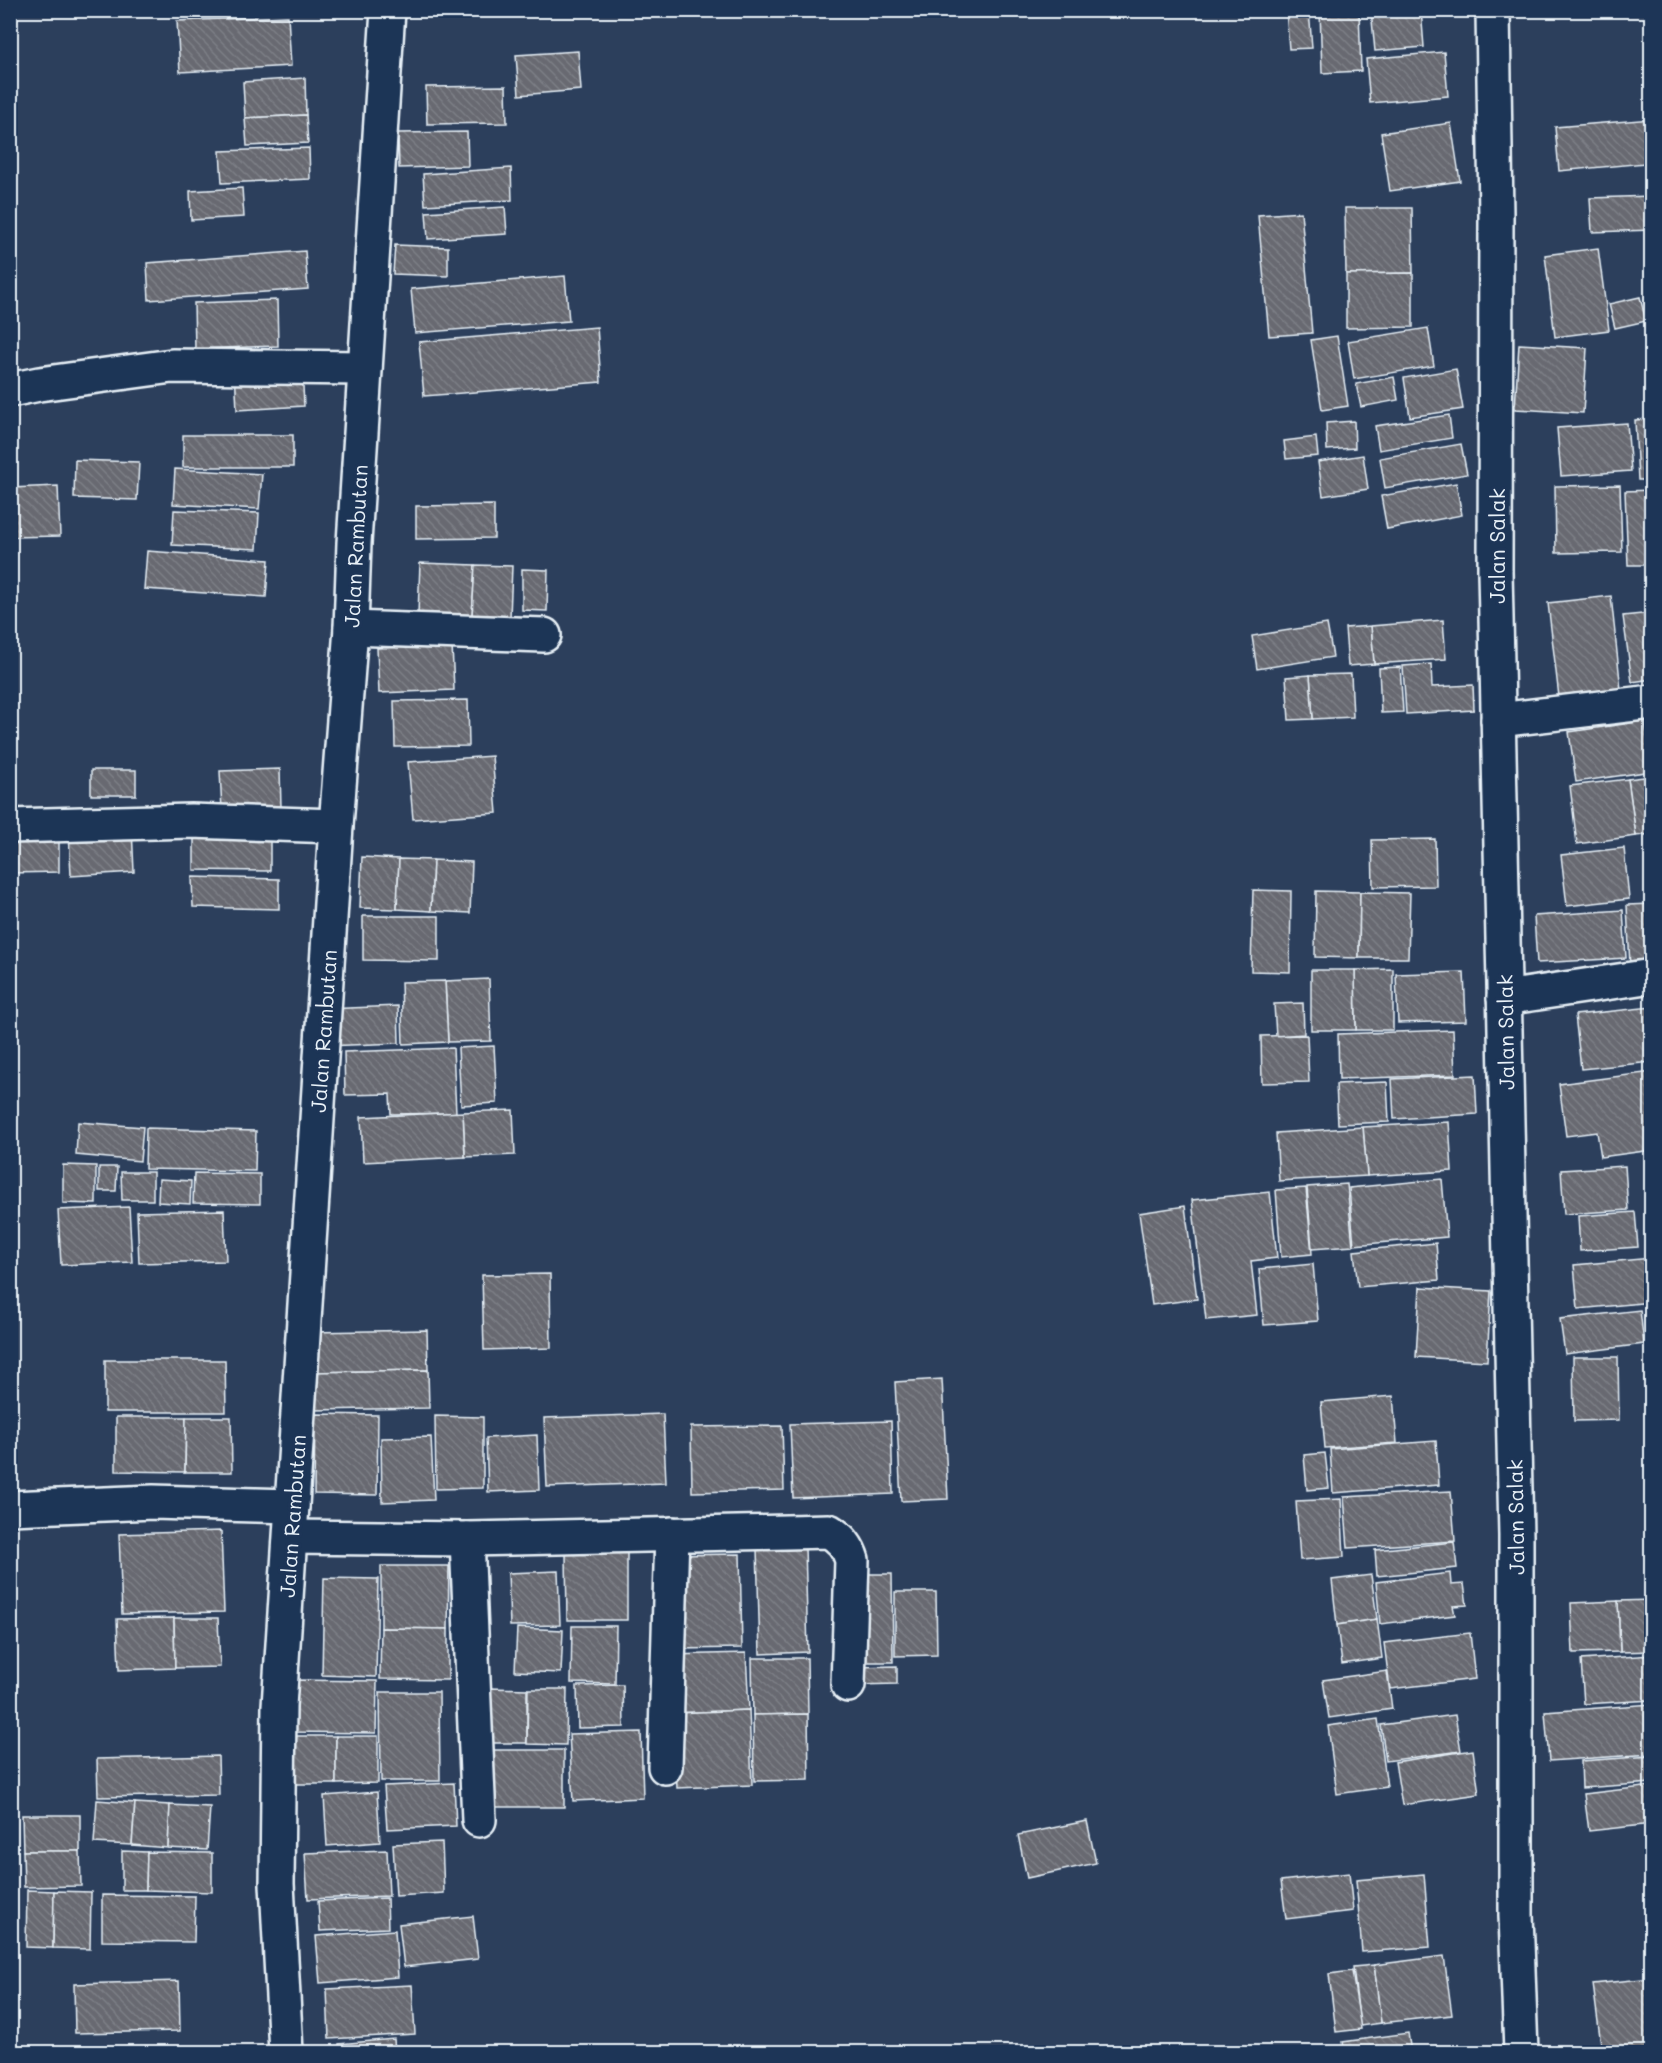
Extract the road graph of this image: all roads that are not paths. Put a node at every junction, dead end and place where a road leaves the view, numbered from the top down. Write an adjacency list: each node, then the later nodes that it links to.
1 (388, 10): 3 (street, Jalan Rambutan)
2 (1493, 10): 8 (street, Jalan Salak)
3 (365, 368): 4 (street); 5 (street, Jalan Rambutan)
4 (10, 390)
5 (351, 628): 6 (street); 10 (street, Jalan Rambutan)
6 (544, 635)
7 (1652, 702): 8 (street)
8 (1498, 720): 12 (street, Jalan Salak)
9 (10, 826): 10 (street)
10 (336, 826): 14 (street, Jalan Rambutan)
11 (1652, 976): 12 (street)
12 (1504, 998): 21 (street, Jalan Salak)
13 (10, 1508): 14 (street)
14 (292, 1522): 16 (street); 20 (street, Jalan Rambutan)
15 (672, 1534): 16 (street); 17 (street); 18 (street)
16 (467, 1539): 19 (street)
17 (848, 1685)
18 (665, 1767)
19 (479, 1820)
20 (286, 2052)
21 (1521, 2052)

